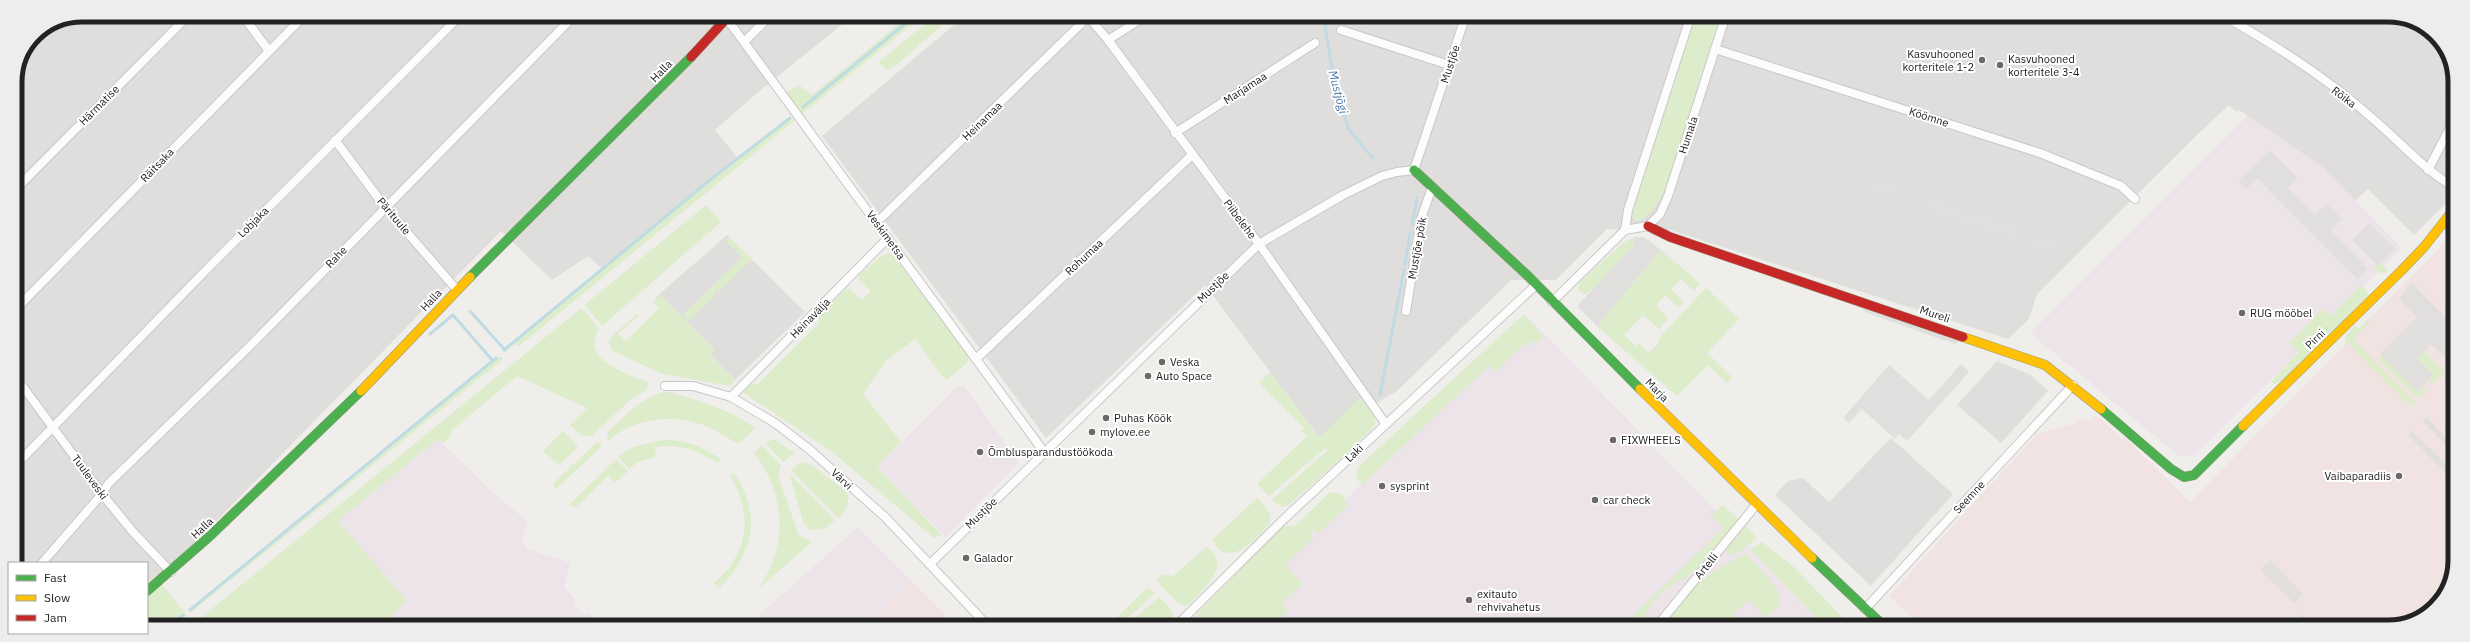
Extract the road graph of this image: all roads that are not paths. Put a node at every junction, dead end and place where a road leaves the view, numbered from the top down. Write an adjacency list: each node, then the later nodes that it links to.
1 (182, 22): 29 (street, Härmatise)
2 (247, 22): 21 (street)
3 (298, 22): 21 (street, Räitsaka)
4 (454, 22): 25 (street, Lobjaka)
5 (568, 22): 33 (street, Rahe)
6 (723, 22): 41 (street, Halla)
7 (728, 22): 18 (street, Veskimetsa)
8 (764, 22): 18 (street)
9 (1083, 22): 35 (street, Heinamaa)
10 (1093, 22): 17 (street, Piibelehe)
11 (1136, 22): 17 (street)
12 (1464, 22): 22 (street, Mustjõe)
13 (1689, 22): 37 (street)
14 (1724, 22): 20 (street, Humala)
15 (2234, 22): 28 (street, Rõika)
16 (1341, 30): 22 (street)
17 (1108, 40): 24 (street, Piibelehe)
18 (744, 42): 35 (street, Veskimetsa)
19 (1315, 43): 24 (street, Marjamaa)
20 (1715, 49): 32 (street, Köömne); 36 (street, Humala)
21 (269, 51): 43 (street, Räitsaka)
22 (1449, 65): 27 (street, Mustjõe)
23 (2448, 131): 28 (street)
24 (1175, 133): 26 (street, Piibelehe)
25 (335, 140): 33 (street, Pärituule); 51 (street, Lobjaka)
26 (1192, 155): 39 (street, Piibelehe); 45 (street, Rohumaa)
27 (1414, 170): 31 (street, Marja); 39 (street, Mustjõe)
28 (2428, 170): 30 (street, Rõika)
29 (22, 183)
30 (2448, 183)
31 (1432, 187): 40 (street, Marja); 44 (street, Mustjõe põik)
32 (2135, 199)
33 (385, 207): 41 (street, Pärituule); 55 (street, Rahe)
34 (2448, 216): 54 (street, Pirni)
35 (876, 223): 38 (street, Veskimetsa)
36 (1648, 226): 37 (street); 47 (street, Mureli)
37 (1626, 230): 42 (street)
38 (888, 238): 45 (street, Veskimetsa); 49 (street, Heinavälja)
39 (1259, 244): 50 (street, Piibelehe); 52 (street, Mustjõe)
40 (1536, 285): 42 (street, Marja); 50 (street, Laki)
41 (457, 290): 59 (street, Halla)
42 (1552, 302): 56 (street, Marja)
43 (22, 303)
44 (1406, 311)
45 (976, 359): 52 (street, Veskimetsa)
46 (22, 385): 51 (street, Tuuleveski)
47 (2073, 385): 54 (street, Mureli); 61 (street, Seemne)
48 (664, 386): 49 (street, Värvi)
49 (731, 397): 58 (street, Värvi)
50 (1385, 423): 63 (street, Laki)
51 (53, 427): 53 (street, Lobjaka); 55 (street, Tuuleveski)
52 (1044, 452): 58 (street, Mustjõe)
53 (22, 459)
54 (2184, 477)
55 (102, 494): 57 (street, Rahe); 59 (street, Tuuleveski)
56 (1756, 505): 61 (street, Marja); 64 (street, Artelli)
57 (43, 562)
58 (930, 564): 62 (street, Värvi)
59 (171, 572): 60 (street, Halla)
60 (148, 589)
61 (1865, 609): 65 (street, Marja)
62 (982, 620)
63 (1182, 620)
64 (1662, 620)
65 (1878, 620)

